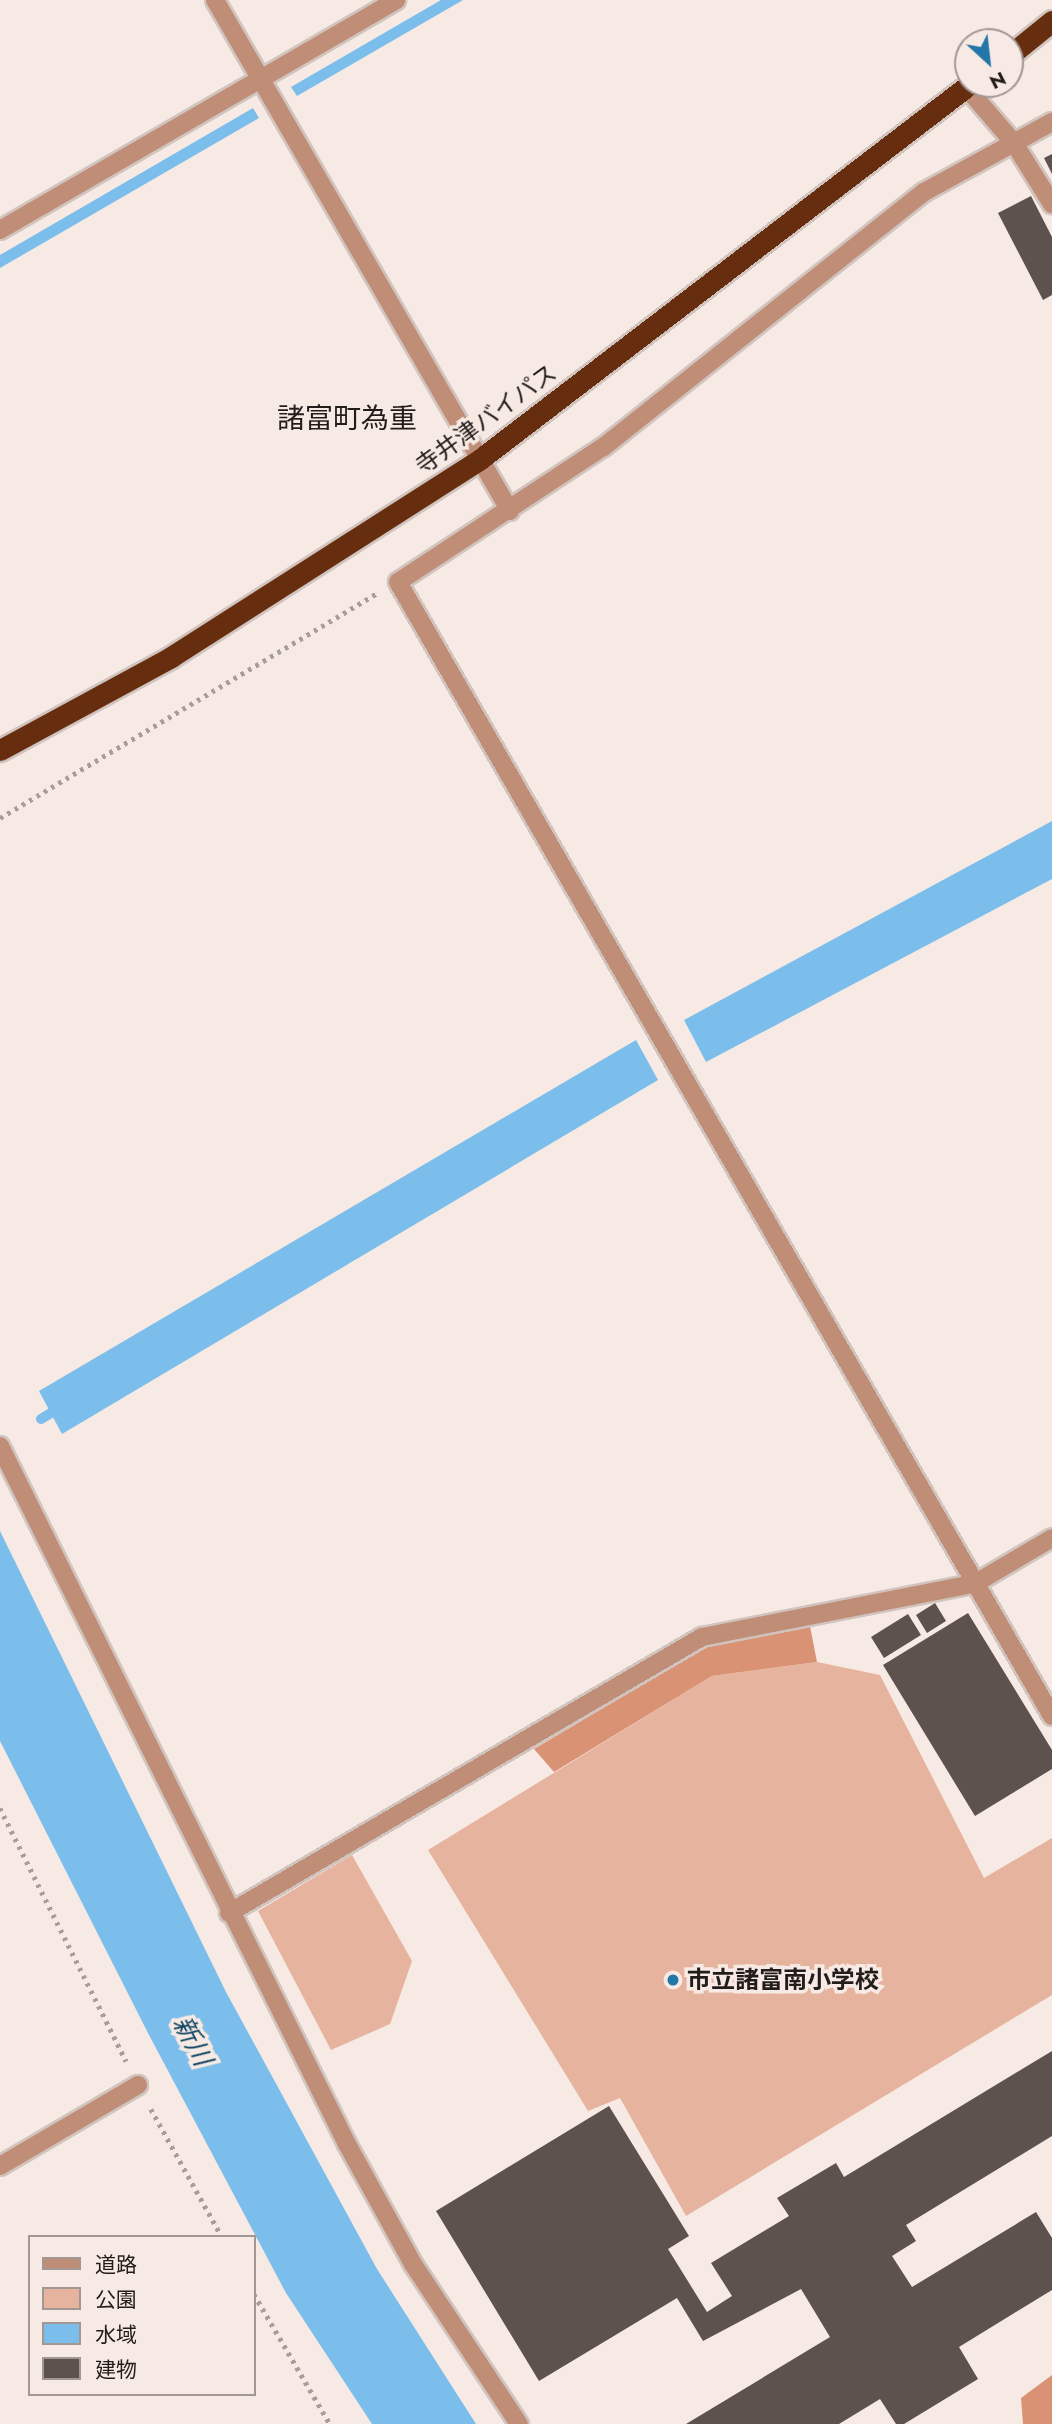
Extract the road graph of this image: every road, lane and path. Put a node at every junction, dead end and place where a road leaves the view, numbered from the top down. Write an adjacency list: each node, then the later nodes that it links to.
1 (215, 0): 5 (street)
2 (396, 0): 5 (street)
3 (1052, 21): 4 (highway)
4 (1024, 44)
5 (260, 78): 11 (street); 12 (street)
6 (954, 97): 12 (highway, 寺井津バイパス)
7 (978, 98): 9 (street)
8 (1052, 122): 9 (street)
9 (1014, 143): 10 (street); 13 (street)
10 (1052, 205)
11 (0, 230)
12 (479, 460): 13 (street); 15 (highway, 寺井津バイパス)
13 (510, 511): 14 (street)
14 (398, 582): 16 (path); 19 (street)
15 (0, 750)
16 (0, 818)
17 (0, 1446): 22 (street)
18 (1052, 1538): 19 (street)
19 (976, 1583): 20 (street); 22 (street)
20 (1052, 1716)
21 (0, 1808): 23 (path)
22 (229, 1913): 28 (street)
23 (138, 2085): 24 (street); 25 (path)
24 (0, 2166)
25 (221, 2235)
26 (256, 2297): 27 (path)
27 (330, 2424)
28 (519, 2424)

